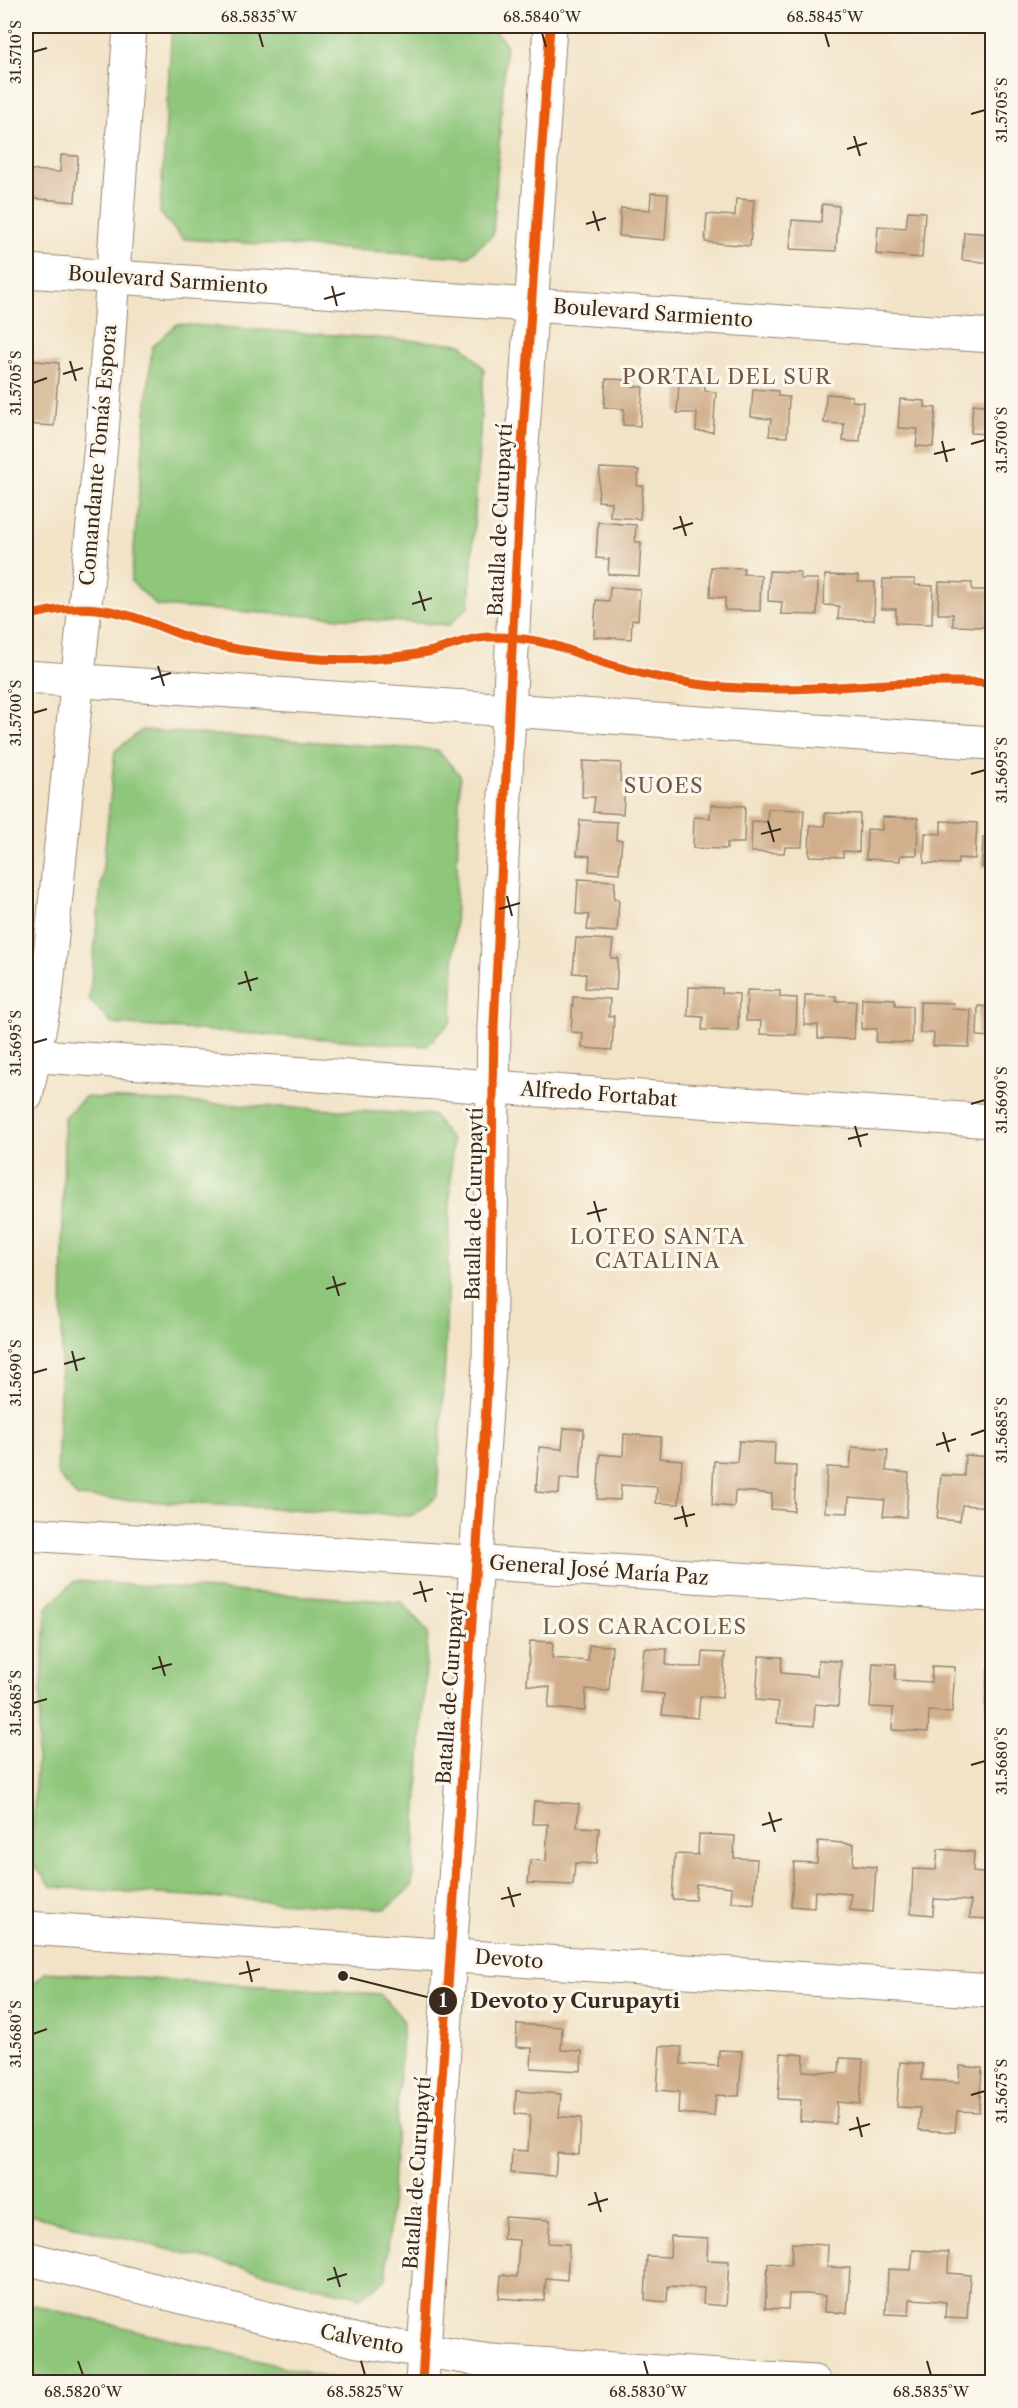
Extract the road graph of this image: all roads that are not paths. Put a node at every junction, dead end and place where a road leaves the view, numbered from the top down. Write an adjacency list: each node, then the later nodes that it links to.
1 (130, 26): 4 (street, Comandante Tomás Espora)
2 (550, 26): 5 (street, Batalla de Curupaytí)
3 (26, 271): 4 (street, Boulevard Sarmiento)
4 (113, 276): 5 (street, Boulevard Sarmiento); 8 (street, Comandante Tomás Espora)
5 (531, 304): 6 (street, Boulevard Sarmiento); 9 (street, Batalla de Curupaytí)
6 (993, 336)
7 (26, 676): 8 (street)
8 (78, 680): 9 (street); 11 (street, Comandante Tomás Espora)
9 (509, 710): 10 (street); 12 (street, Batalla de Curupaytí)
10 (993, 743)
11 (30, 1056): 12 (street, Alfredo Fortabat); 13 (street, Comandante Tomás Espora)
12 (494, 1087): 14 (street, Alfredo Fortabat); 16 (street, Batalla de Curupaytí)
13 (26, 1096)
14 (993, 1121)
15 (26, 1534): 16 (street, General José María Paz)
16 (476, 1563): 17 (street, General José María Paz); 19 (street, Batalla de Curupaytí)
17 (993, 1595)
18 (26, 1928): 19 (street, Devoto)
19 (450, 1956): 20 (street, Devoto); 22 (street, Batalla de Curupaytí)
20 (993, 1991)
21 (26, 2258): 22 (street, Calvento)
22 (423, 2367): 23 (street, Calvento)
23 (814, 2382)

